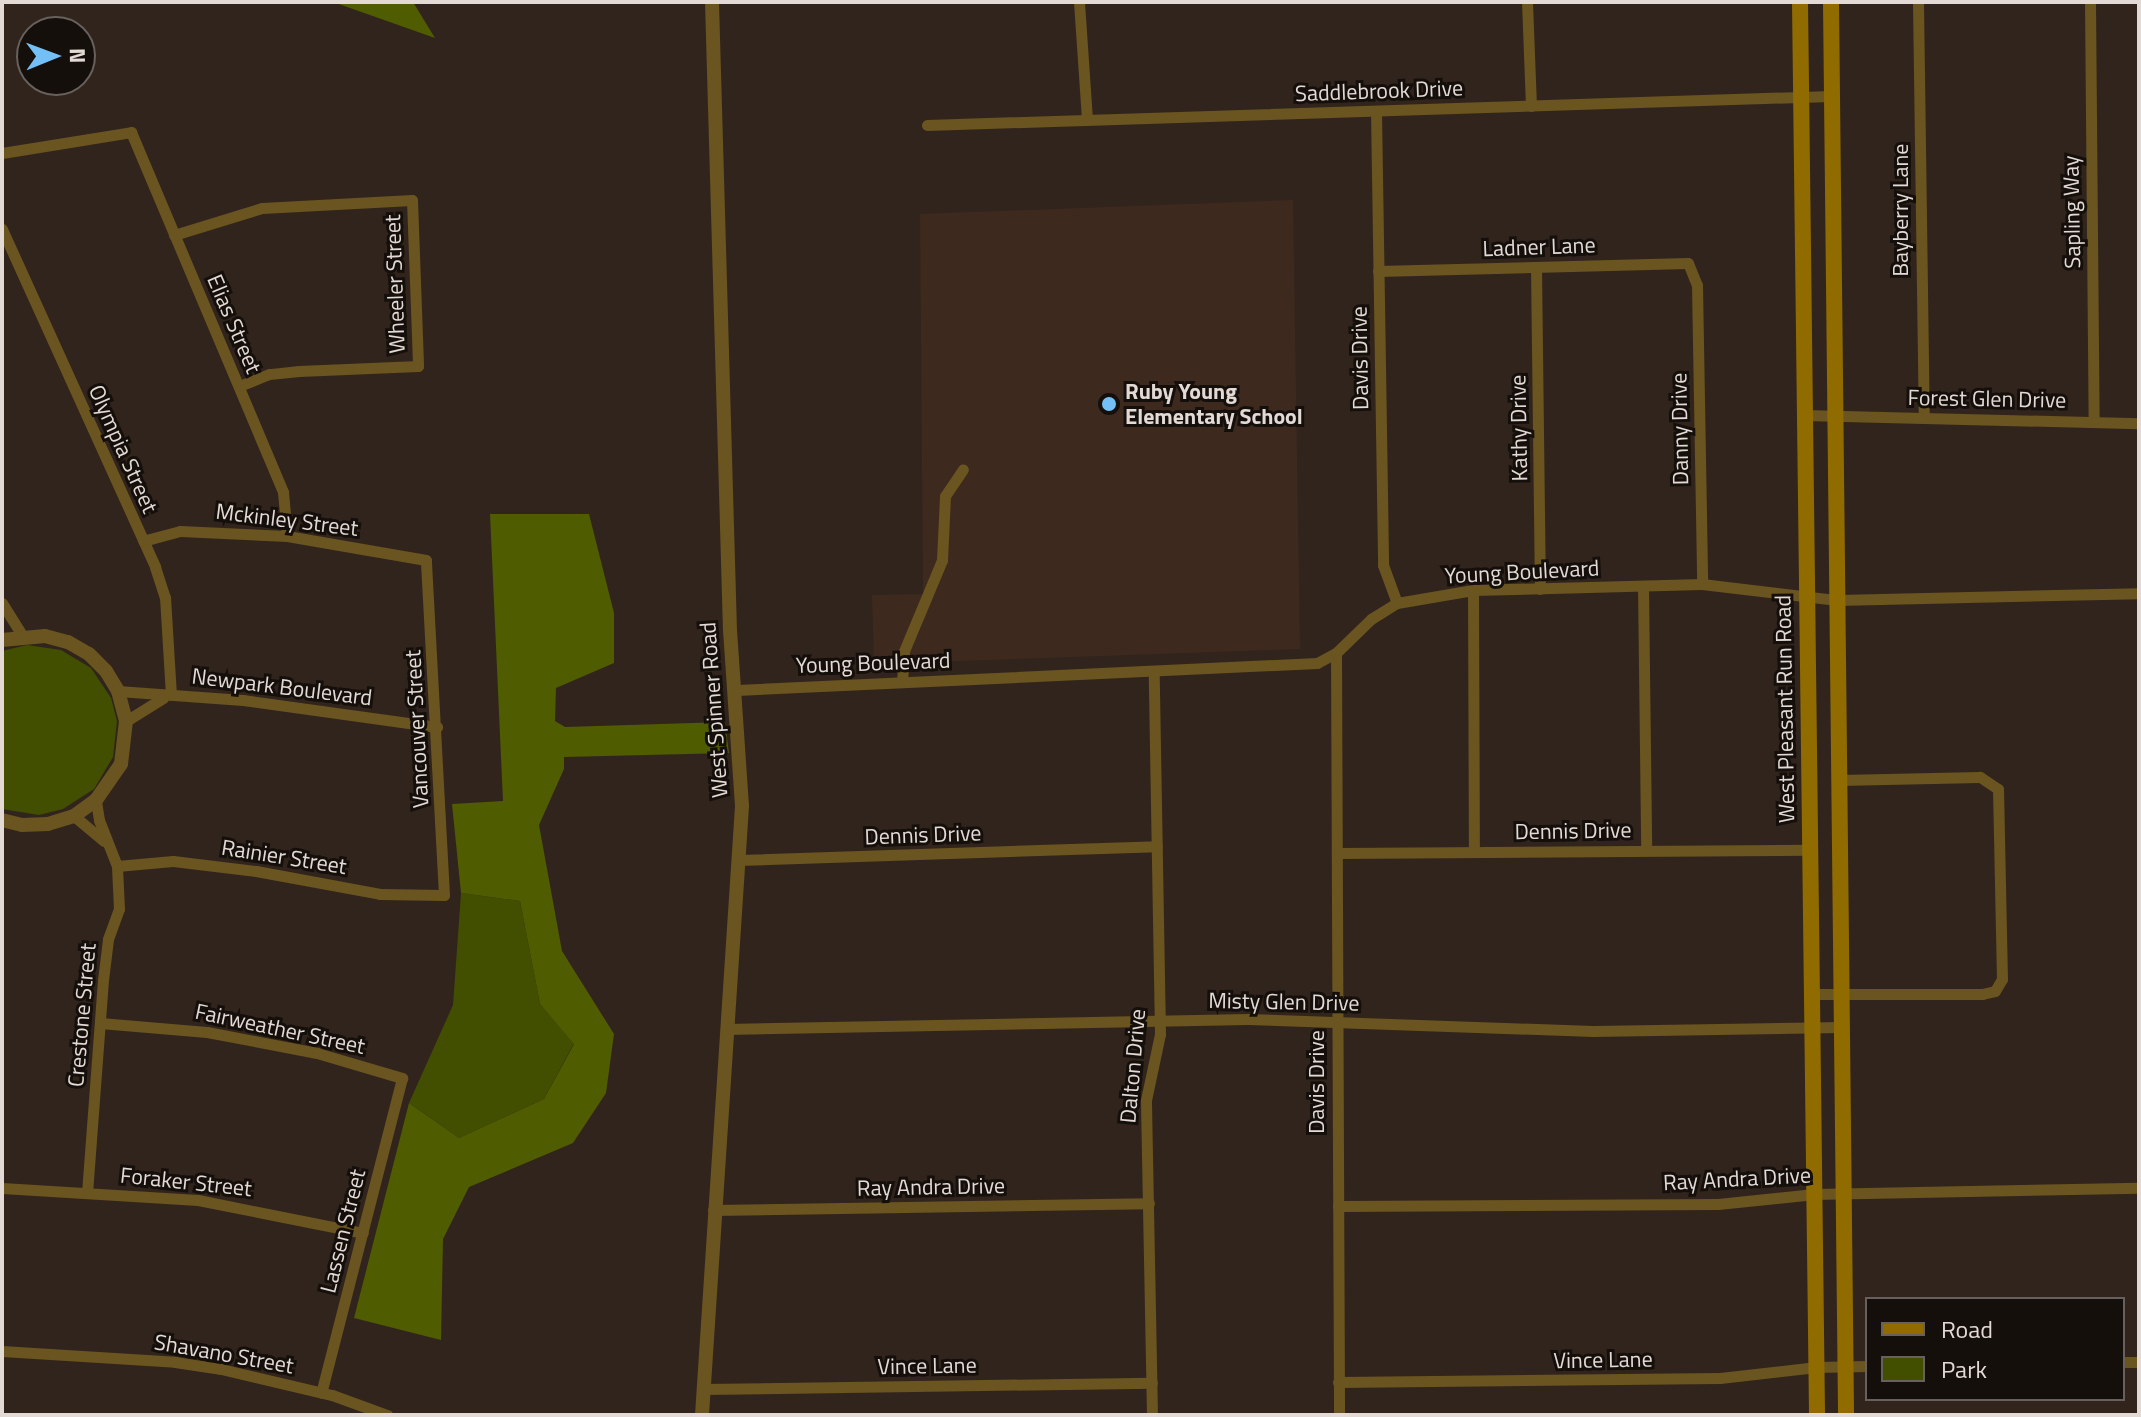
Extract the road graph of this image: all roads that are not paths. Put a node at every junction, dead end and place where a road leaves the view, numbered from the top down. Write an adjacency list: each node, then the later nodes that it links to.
1 (712, 2): 45 (street, West Spinner Road)
2 (1079, 2): 12 (street)
3 (1527, 2): 10 (street)
4 (1800, 2): 8 (main road, West Pleasant Run Road)
5 (1831, 2): 9 (main road)
6 (1918, 2): 23 (street, Bayberry Lane)
7 (2090, 2): 24 (street, Sapling Way)
8 (1800, 96): 9 (street, Saddlebrook Drive); 10 (street, Saddlebrook Drive); 21 (main road, West Pleasant Run Road)
9 (1832, 96): 22 (main road)
10 (1531, 106): 11 (street, Saddlebrook Drive)
11 (1376, 111): 12 (street, Saddlebrook Drive); 18 (street, Davis Drive)
12 (1087, 120): 13 (street, Saddlebrook Drive)
13 (927, 125)
14 (2, 153): 16 (street, Elias Street)
15 (2, 229): 28 (street, Olympia Street)
16 (174, 235): 20 (street, Elias Street); 20 (street, Wheeler Street)
17 (1536, 267): 18 (street, Ladner Lane); 19 (street, Ladner Lane); 32 (street, Kathy Drive)
18 (1378, 271): 38 (street, Davis Drive)
19 (1696, 273): 30 (street, Danny Drive)
20 (239, 386): 27 (street, Elias Street)
21 (1803, 415): 22 (street, Forest Glen Drive); 35 (main road, West Pleasant Run Road)
22 (1835, 417): 23 (street, Forest Glen Drive); 36 (main road)
23 (1924, 418): 24 (street, Forest Glen Drive)
24 (2094, 421): 25 (street, Forest Glen Drive)
25 (2139, 423)
26 (963, 469): 44 (street)
27 (287, 536): 28 (street, Mckinley Street); 29 (street, Mckinley Street)
28 (143, 541): 47 (street, Olympia Street)
29 (426, 560): 49 (street, Vancouver Street)
30 (1702, 584): 31 (street, Young Boulevard); 35 (street, Young Boulevard)
31 (1643, 586): 32 (street, Young Boulevard); 56 (street)
32 (1540, 589): 33 (street, Young Boulevard)
33 (1473, 590): 38 (street, Young Boulevard); 58 (street)
34 (2133, 594): 36 (street, Young Boulevard); 39 (street)
35 (1805, 596): 36 (street, Young Boulevard); 57 (main road, West Pleasant Run Road)
36 (1837, 600): 50 (main road)
37 (2, 603): 40 (street)
38 (1397, 603): 42 (street, Young Boulevard)
39 (2139, 607)
40 (22, 635): 41 (street); 46 (street)
41 (2, 640)
42 (1336, 653): 43 (street, Young Boulevard); 59 (street, Davis Drive)
43 (1154, 673): 44 (street, Young Boulevard); 55 (street, Dalton Drive)
44 (902, 682): 45 (street, Young Boulevard)
45 (737, 690): 60 (street, West Spinner Road)
46 (118, 691): 47 (street, Newpark Boulevard); 48 (street)
47 (171, 695): 48 (street, Newpark Boulevard); 49 (street, Newpark Boulevard)
48 (126, 721): 51 (street)
49 (437, 727): 62 (street, Vancouver Street)
50 (1839, 780): 64 (main road); 64 (street)
51 (96, 800): 52 (street); 54 (street, Crestone Street)
52 (74, 816): 53 (street); 54 (street, Crestone Street)
53 (2, 820)
54 (107, 844): 61 (street, Crestone Street)
55 (1157, 846): 60 (street, Dennis Drive); 65 (street, Dalton Drive)
56 (1646, 849): 57 (street, Dennis Drive); 58 (street, Dennis Drive)
57 (1809, 850): 63 (main road, West Pleasant Run Road)
58 (1474, 852): 59 (street, Dennis Drive)
59 (1338, 853): 66 (street, Davis Drive)
60 (739, 860): 70 (street, West Spinner Road)
61 (117, 866): 62 (street, Rainier Street); 67 (street, Crestone Street)
62 (444, 895)
63 (1811, 994): 64 (street); 69 (main road, West Pleasant Run Road)
64 (1841, 994): 68 (main road)
65 (1159, 1022): 66 (street, Misty Glen Drive); 70 (street, Misty Glen Drive); 77 (street, Dalton Drive)
66 (1337, 1022): 69 (street, Misty Glen Drive); 78 (street, Davis Drive)
67 (100, 1023): 71 (street, Fairweather Street); 74 (street, Crestone Street)
68 (1842, 1027): 69 (street, Misty Glen Drive); 75 (main road)
69 (1811, 1028): 76 (main road, West Pleasant Run Road)
70 (726, 1029): 79 (street, West Spinner Road)
71 (402, 1078): 80 (street, Lassen Street)
72 (2, 1188): 74 (street, Foraker Street)
73 (2139, 1188): 75 (street, Ray Andra Drive)
74 (87, 1193): 80 (street, Foraker Street)
75 (1843, 1193): 76 (street, Ray Andra Drive); 84 (main road)
76 (1814, 1194): 78 (street, Ray Andra Drive); 83 (main road, West Pleasant Run Road)
77 (1149, 1203): 79 (street, Ray Andra Drive); 86 (street, Dalton Drive)
78 (1338, 1206): 85 (street, Davis Drive)
79 (713, 1210): 87 (street, West Spinner Road)
80 (363, 1233): 88 (street, Lassen Street)
81 (2, 1351): 88 (street, Shavano Street)
82 (1865, 1366): 84 (street, Vince Lane)
83 (1816, 1367): 84 (street, Vince Lane); 85 (street, Vince Lane); 93 (main road, West Pleasant Run Road)
84 (1845, 1367): 94 (main road)
85 (1338, 1382): 92 (street, Davis Drive)
86 (1152, 1383): 87 (street, Vince Lane); 91 (street, Dalton Drive)
87 (703, 1389): 90 (street, West Spinner Road)
88 (321, 1393): 89 (street, Shavano Street)
89 (387, 1415)
90 (702, 1415)
91 (1152, 1415)
92 (1339, 1415)
93 (1817, 1415)
94 (1846, 1415)

